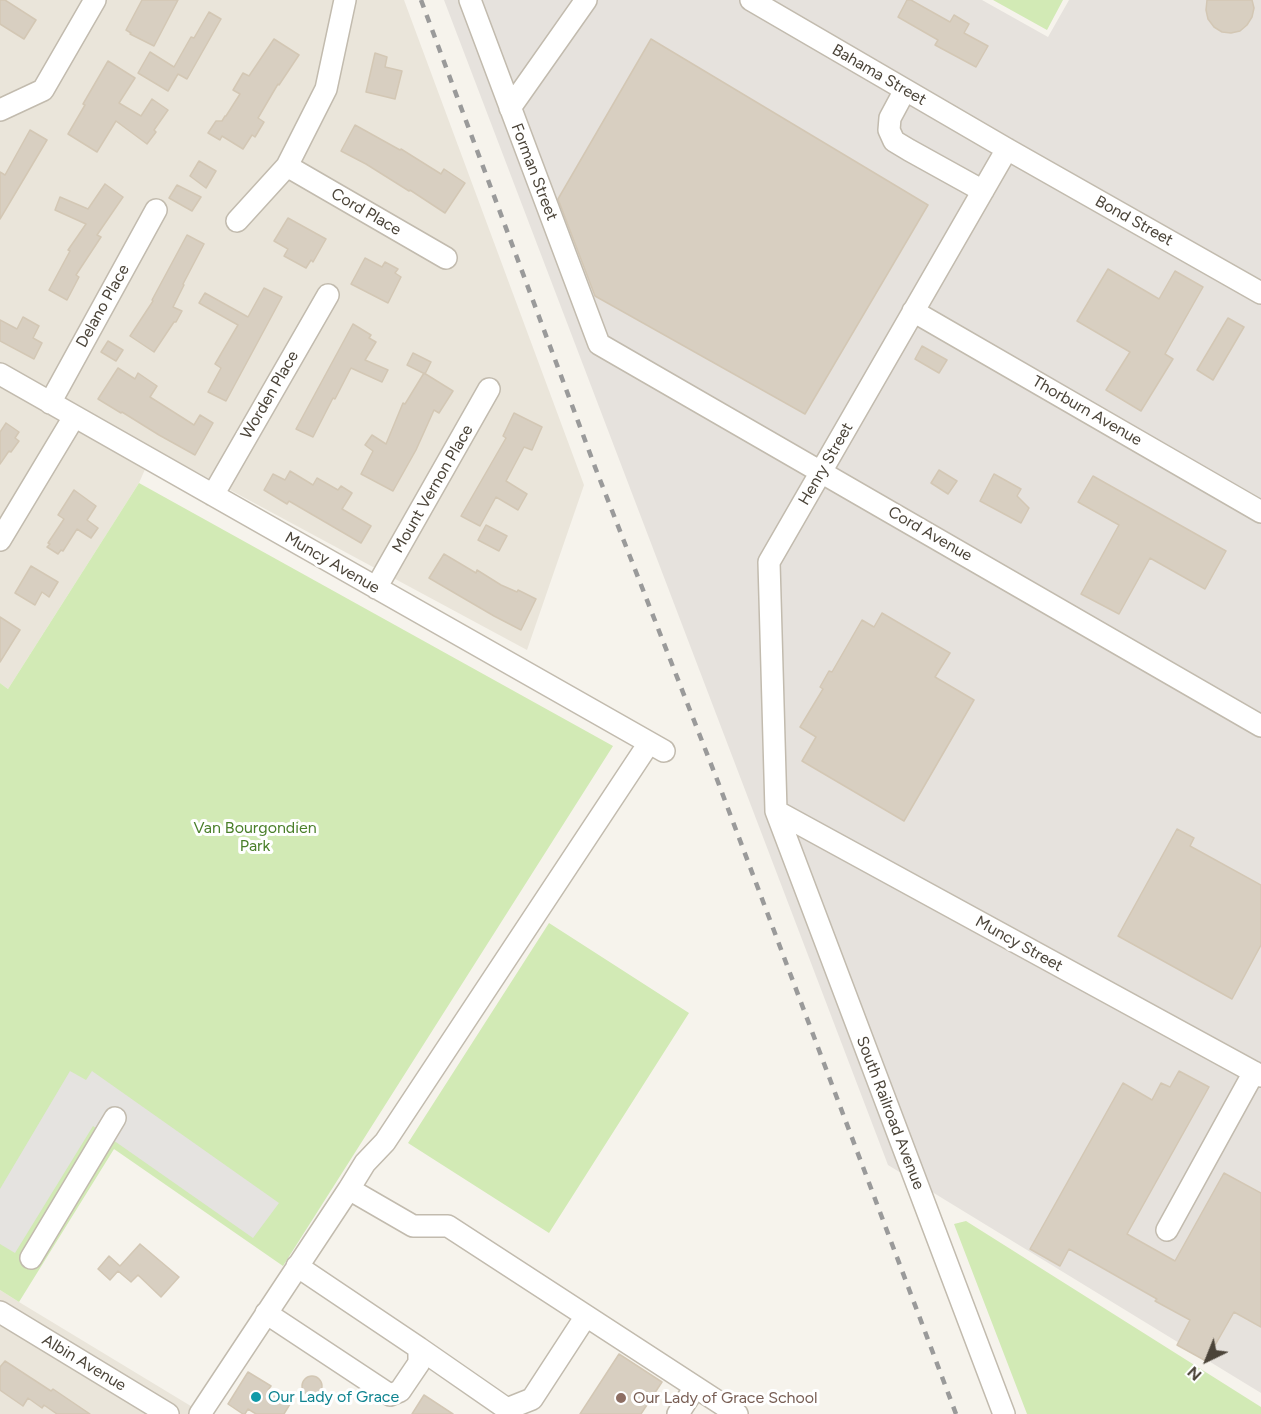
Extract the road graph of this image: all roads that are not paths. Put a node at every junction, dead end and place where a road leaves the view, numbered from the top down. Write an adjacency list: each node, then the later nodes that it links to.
1 (95, 0): 8 (street)
2 (345, 0): 10 (street)
3 (470, 0): 7 (street, Forman Street)
4 (586, 0): 7 (street)
5 (751, 0): 6 (street, Bahama Street)
6 (905, 90): 9 (street, Bahama Street); 11 (street)
7 (510, 108): 18 (street, Forman Street)
8 (0, 110)
9 (1007, 149): 11 (street, Henry Street); 15 (street, Bond Street)
10 (287, 166): 13 (street); 14 (street, Cord Place)
11 (983, 191): 17 (street, Henry Street)
12 (156, 210): 21 (street, Delano Place)
13 (237, 221)
14 (446, 258)
15 (1261, 293)
16 (328, 295): 24 (street, Worden Place)
17 (913, 311): 23 (street, Henry Street); 25 (street, Thorburn Avenue)
18 (598, 344): 23 (street, Cord Avenue)
19 (0, 374): 21 (street, Muncy Avenue)
20 (489, 389): 27 (street, Mount Vernon Place)
21 (50, 403): 22 (street, Muncy Avenue)
22 (74, 417): 24 (street, Muncy Avenue); 26 (street)
23 (821, 471): 28 (street, Cord Avenue); 29 (street, Henry Street)
24 (213, 495): 27 (street, Muncy Avenue)
25 (1261, 512)
26 (0, 540)
27 (376, 588): 32 (street, Muncy Avenue)
28 (1261, 726)
29 (776, 811): 30 (street, Muncy Street); 45 (street, South Railroad Avenue)
30 (1257, 1074): 33 (street)
31 (115, 1118): 34 (street)
32 (349, 1189): 35 (street); 38 (street)
33 (1167, 1230)
34 (31, 1258)
35 (297, 1266): 37 (street); 39 (street)
36 (0, 1312): 42 (street, Albin Avenue)
37 (266, 1313): 39 (street); 43 (street)
38 (586, 1316): 39 (street); 40 (street)
39 (419, 1348)
40 (695, 1387): 41 (street); 44 (street)
41 (734, 1413)
42 (168, 1414)
43 (200, 1414)
44 (678, 1414)
45 (1004, 1414)

